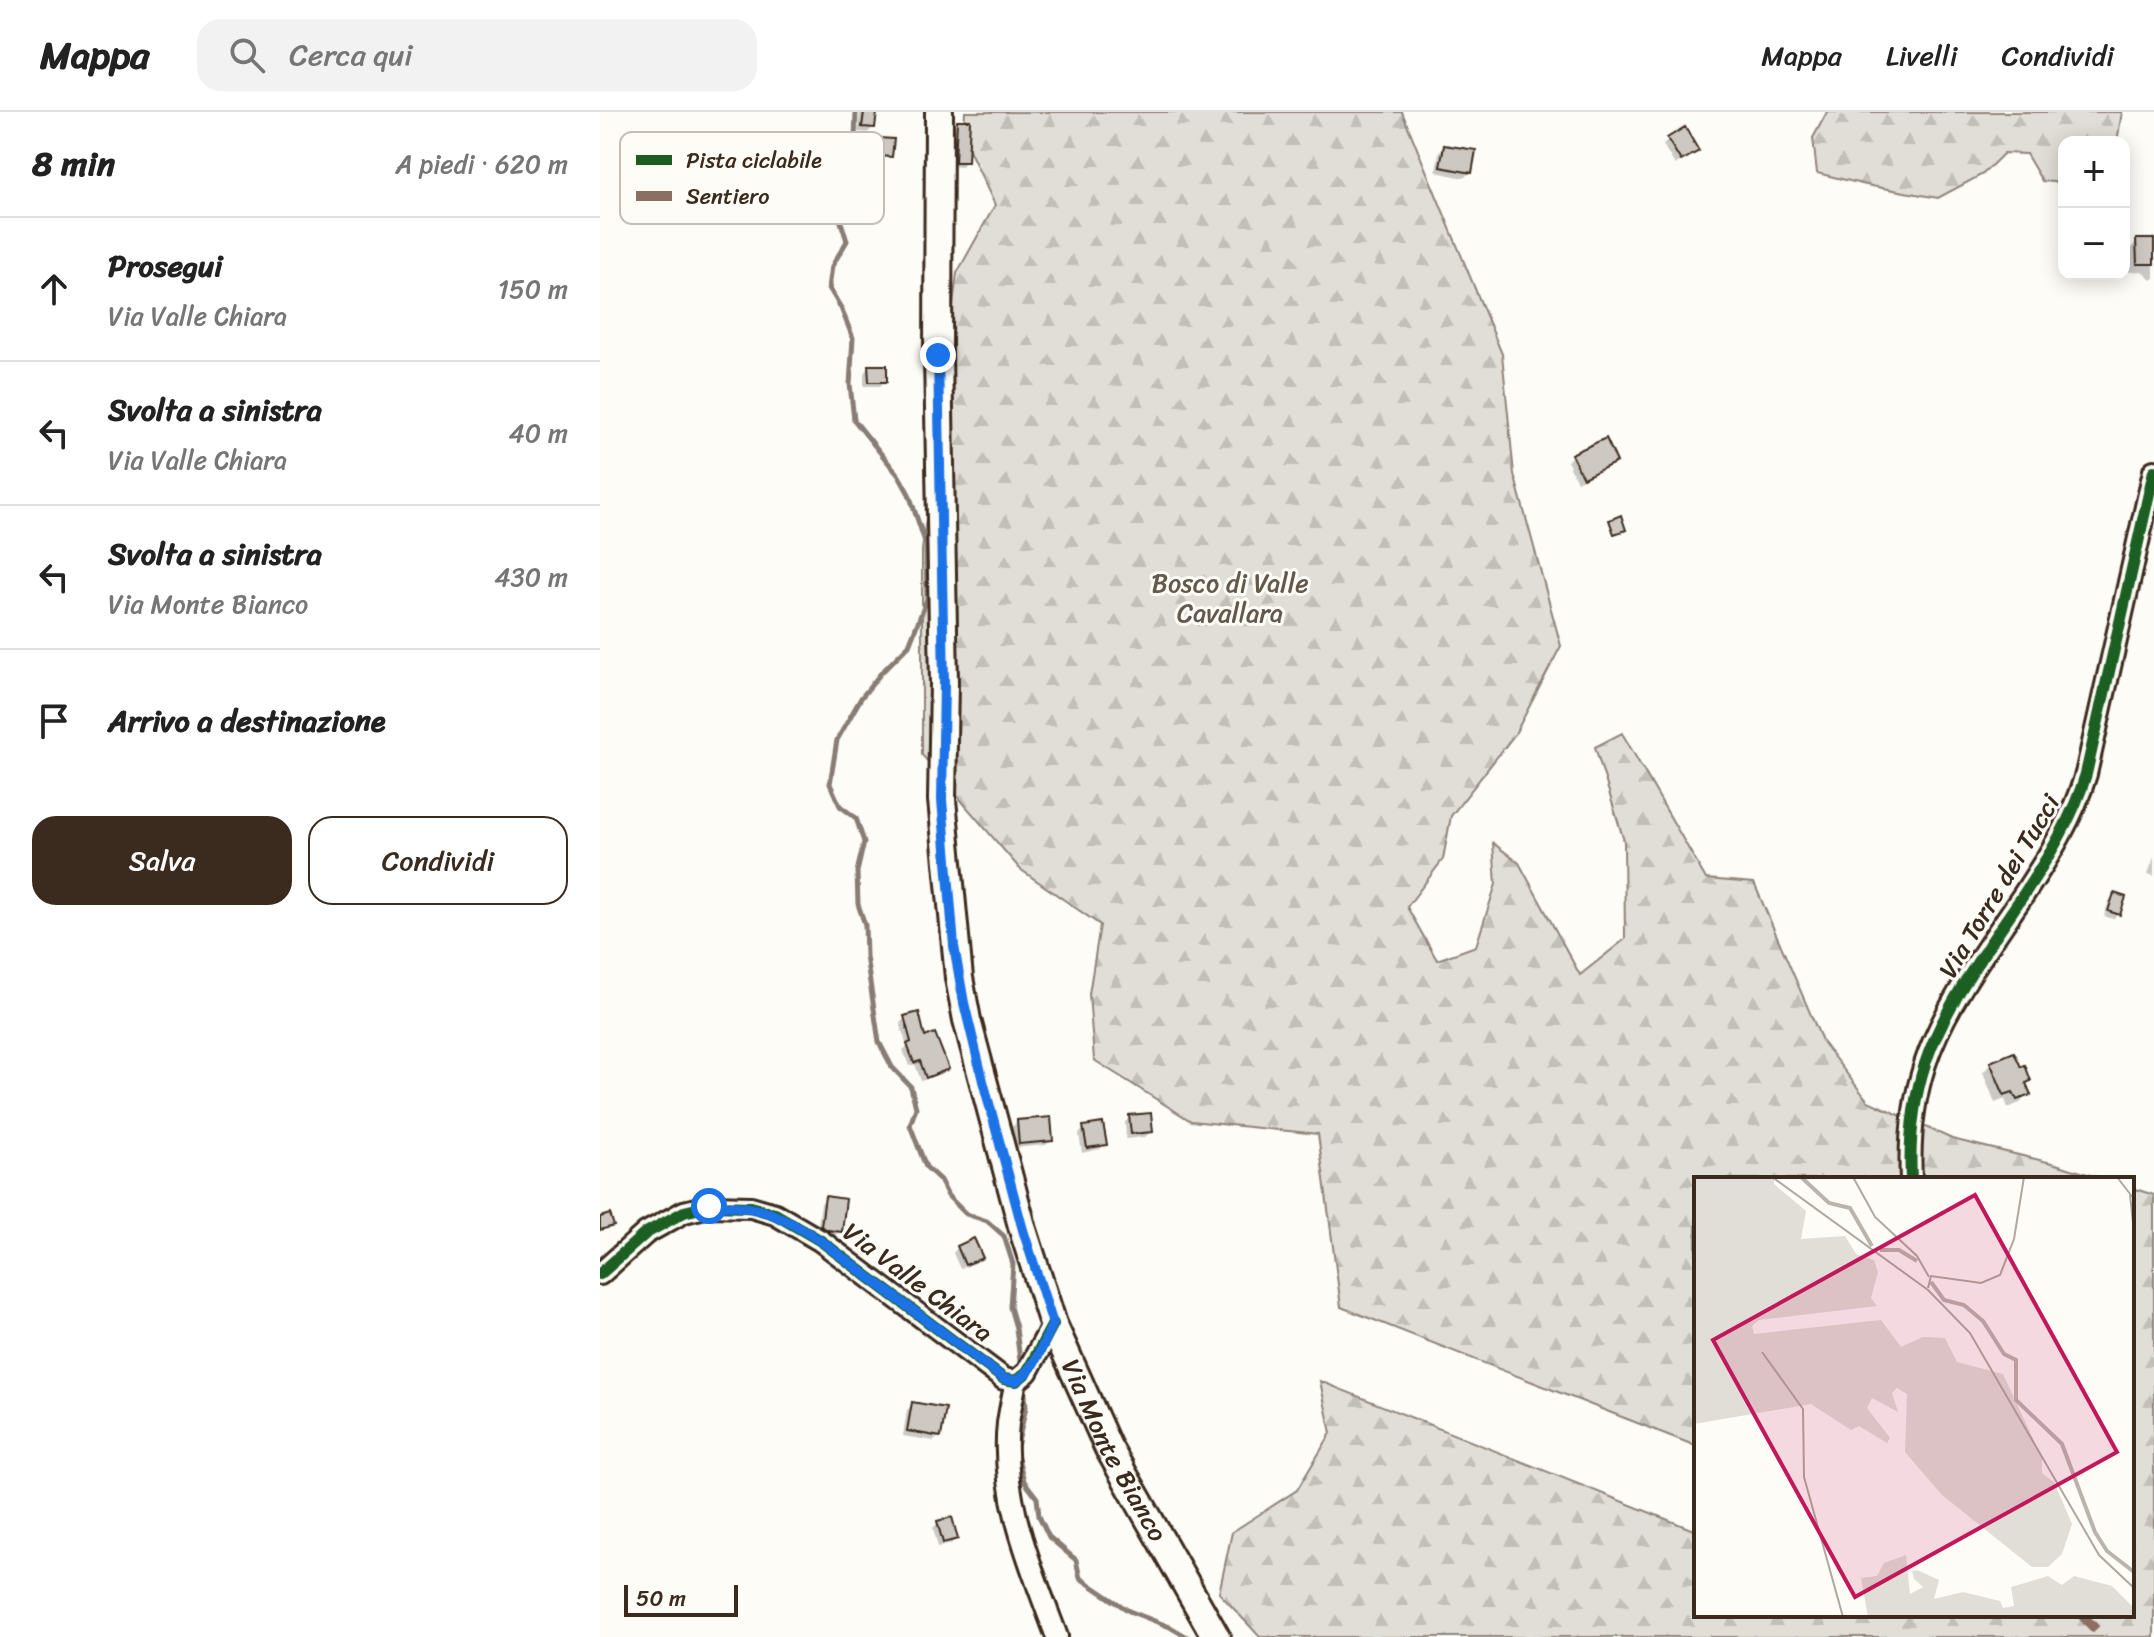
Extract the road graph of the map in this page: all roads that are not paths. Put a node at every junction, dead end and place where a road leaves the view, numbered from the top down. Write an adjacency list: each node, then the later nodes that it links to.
1 (939, 112): 5 (main road, Via Monte Bianco)
2 (2154, 471): 3 (street, Via Torre dei Tucci)
3 (1911, 1177)
4 (600, 1274): 6 (street, Via Valle Chiara)
5 (1053, 1324): 6 (street); 8 (main road, Via Monte Bianco)
6 (1016, 1381): 7 (street)
7 (1057, 1637)
8 (1216, 1637)

